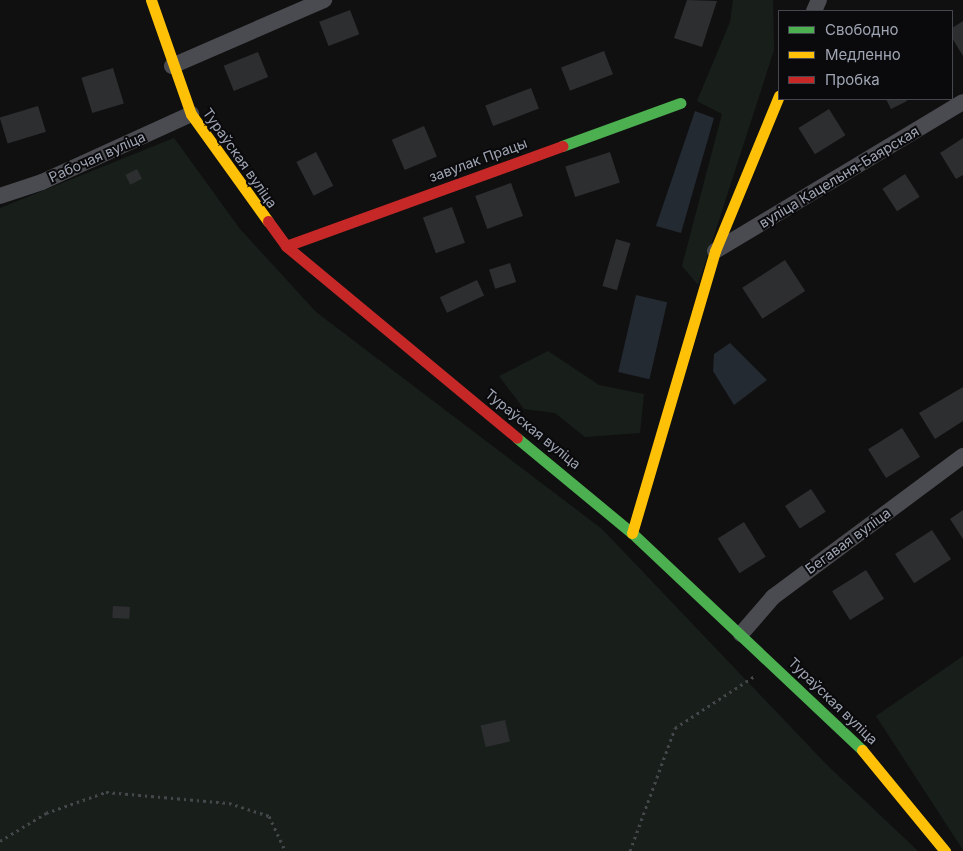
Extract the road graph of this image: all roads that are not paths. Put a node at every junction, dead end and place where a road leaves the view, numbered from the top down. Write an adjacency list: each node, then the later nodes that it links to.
1 (151, 0): 3 (street, Тураўская вуліца)
2 (324, 0): 3 (street)
3 (172, 66): 7 (street, Тураўская вуліца)
4 (778, 98): 10 (street)
5 (963, 102): 10 (street, вуліца Кацельня-Баярская)
6 (680, 103): 9 (street, завулак Працы)
7 (191, 114): 8 (street, Рабочая вуліца); 9 (street, Тураўская вуліца)
8 (0, 196)
9 (286, 246): 12 (street, Тураўская вуліца)
10 (715, 251): 12 (street)
11 (963, 456): 13 (street, Бегавая вуліца)
12 (632, 533): 13 (street, Тураўская вуліца)
13 (741, 634): 14 (street, Тураўская вуліца)
14 (945, 851)

